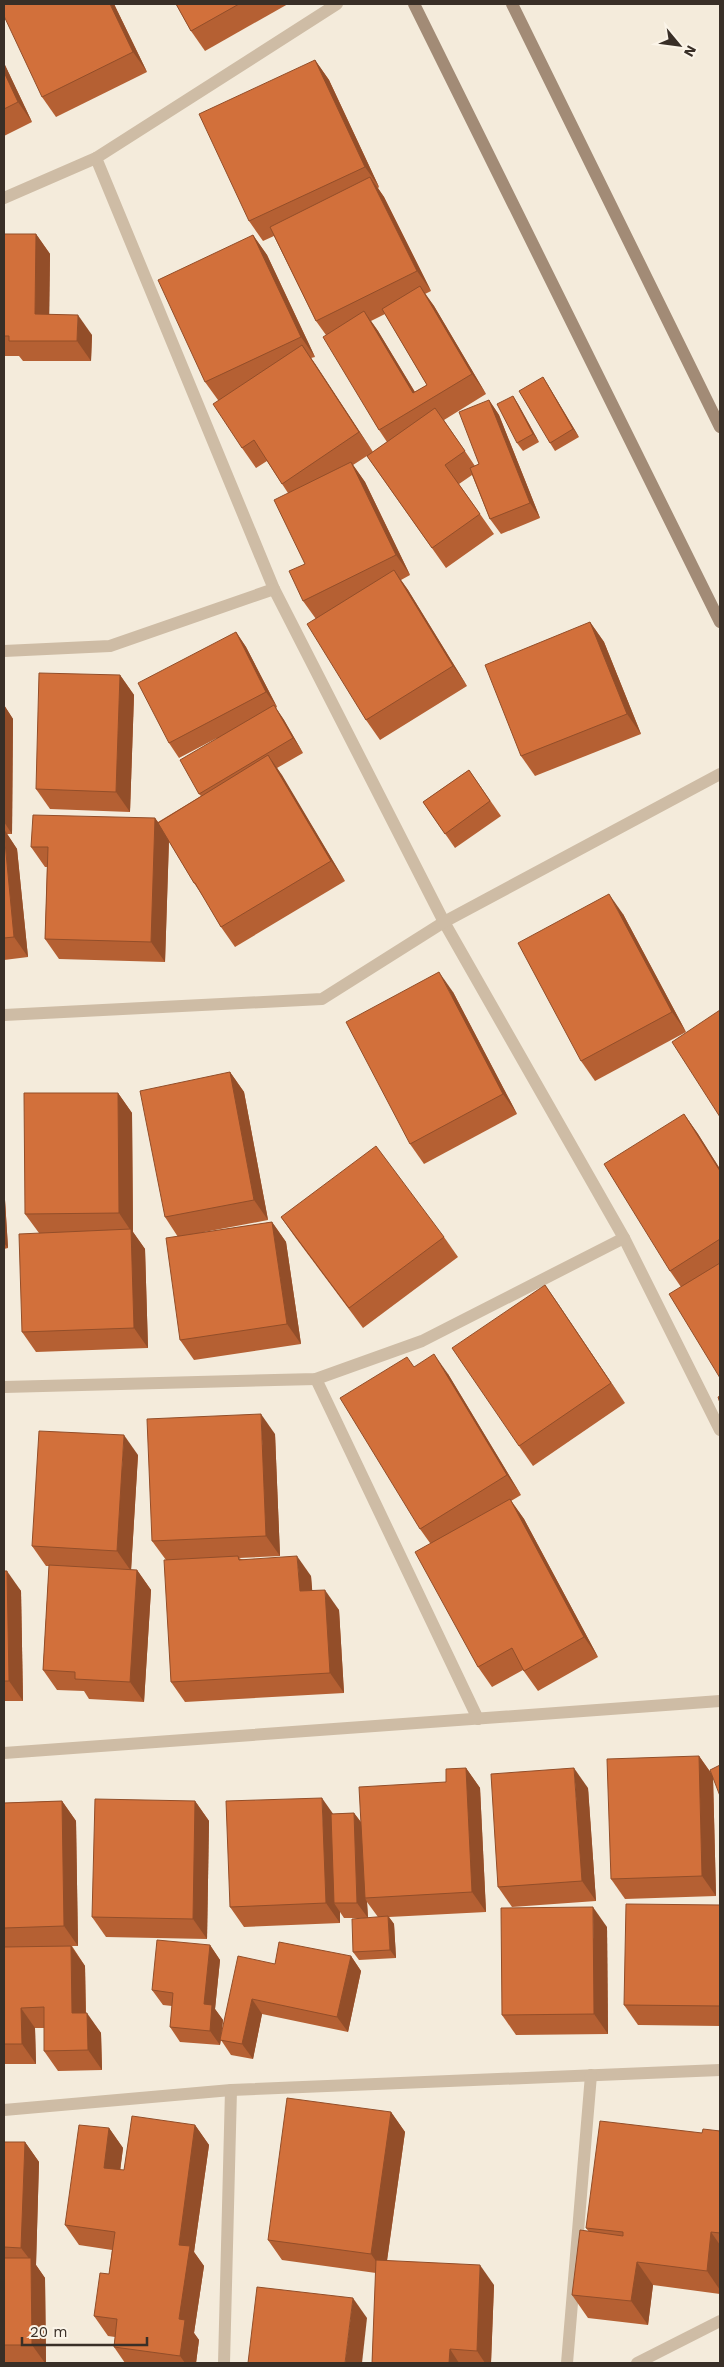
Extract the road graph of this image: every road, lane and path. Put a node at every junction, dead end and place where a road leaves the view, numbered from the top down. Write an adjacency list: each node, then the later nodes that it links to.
1 (337, 4): 4 (street)
2 (414, 4): 8 (street)
3 (512, 4): 6 (street)
4 (96, 158): 5 (street); 7 (street)
5 (4, 198)
6 (720, 427)
7 (274, 589): 9 (street); 11 (street)
8 (720, 622)
9 (4, 651)
10 (720, 774): 11 (street)
11 (444, 922): 12 (street); 13 (street)
12 (4, 1015)
13 (624, 1238): 14 (street); 16 (street)
14 (316, 1379): 15 (street); 18 (street)
15 (4, 1387)
16 (720, 1430)
17 (720, 1701): 18 (street)
18 (478, 1719): 19 (street)
19 (4, 1753)
20 (720, 2070): 21 (street)
21 (591, 2075): 22 (street); 26 (street)
22 (231, 2090): 23 (street); 25 (street)
23 (4, 2110)
24 (720, 2322): 27 (street)
25 (224, 2363)
26 (567, 2363)
27 (637, 2363)

